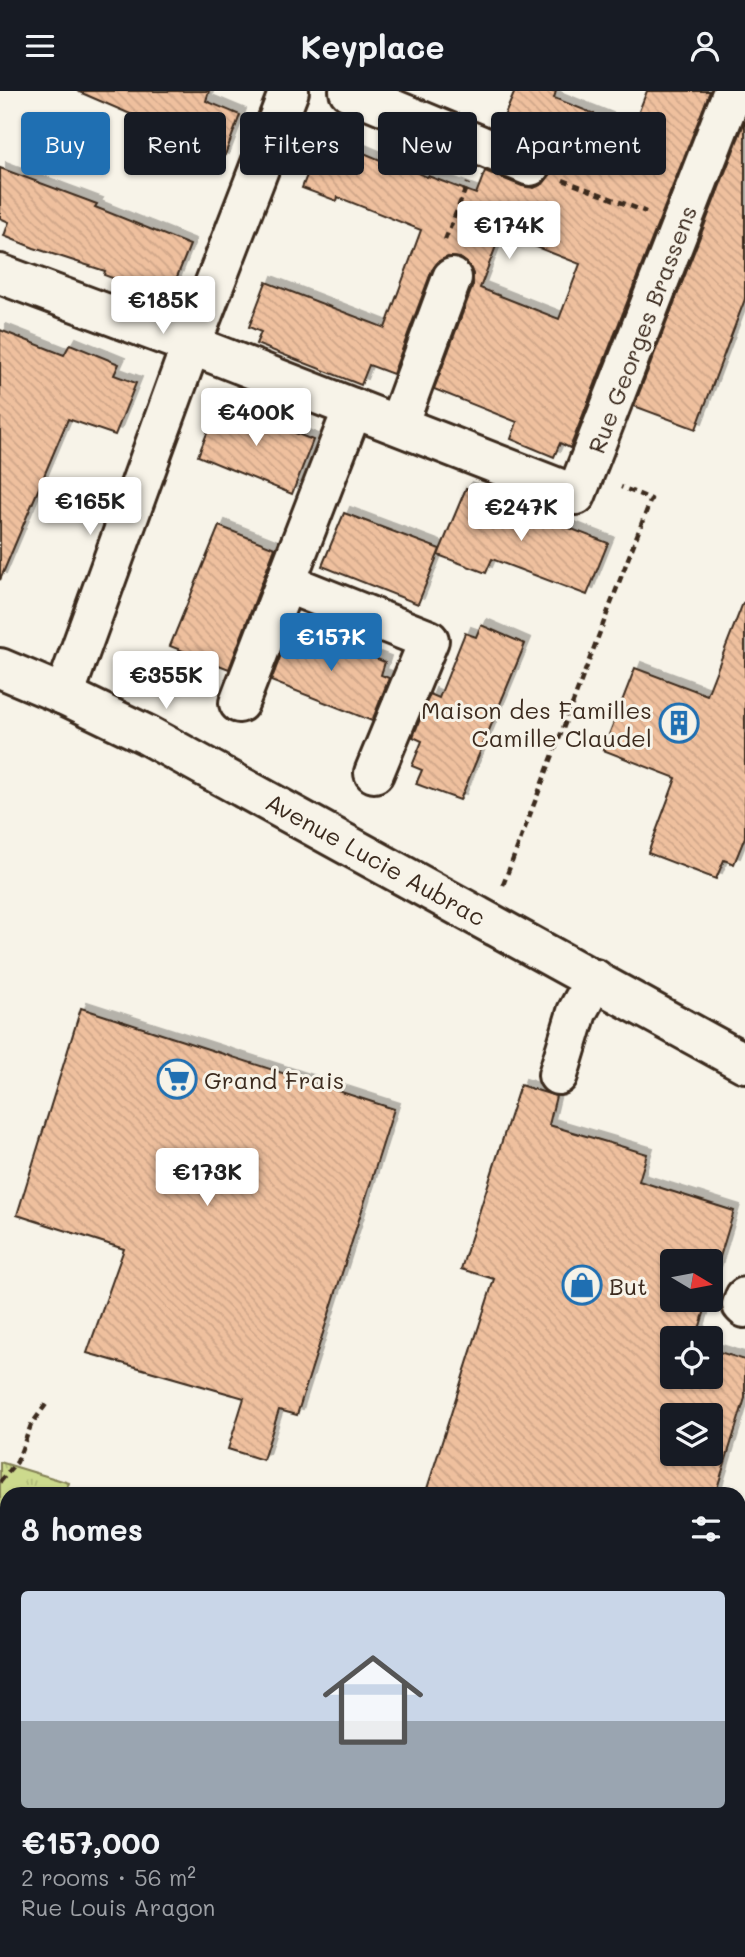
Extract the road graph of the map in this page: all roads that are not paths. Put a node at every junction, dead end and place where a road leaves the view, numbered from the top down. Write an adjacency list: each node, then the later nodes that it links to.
1 (289, 91): 7 (street)
2 (349, 91): 4 (street)
3 (733, 91): 9 (street, Rue Georges Brassens)
4 (491, 150)
5 (0, 274): 7 (street, Rue Georges Brassens)
6 (452, 278): 9 (street)
7 (191, 345): 8 (street, Rue Georges Brassens); 12 (street)
8 (353, 408): 9 (street, Rue Georges Brassens); 10 (street)
9 (398, 425)
10 (286, 583): 13 (street); 14 (street)
11 (0, 668): 12 (street, Avenue Lucie Aubrac)
12 (64, 695): 15 (street, Avenue Lucie Aubrac)
13 (239, 703)
14 (374, 773)
15 (595, 979): 16 (street, Avenue Lucie Aubrac); 17 (street)
16 (741, 1048)
17 (558, 1075)
18 (745, 1297): 19 (street)
19 (745, 1308)

